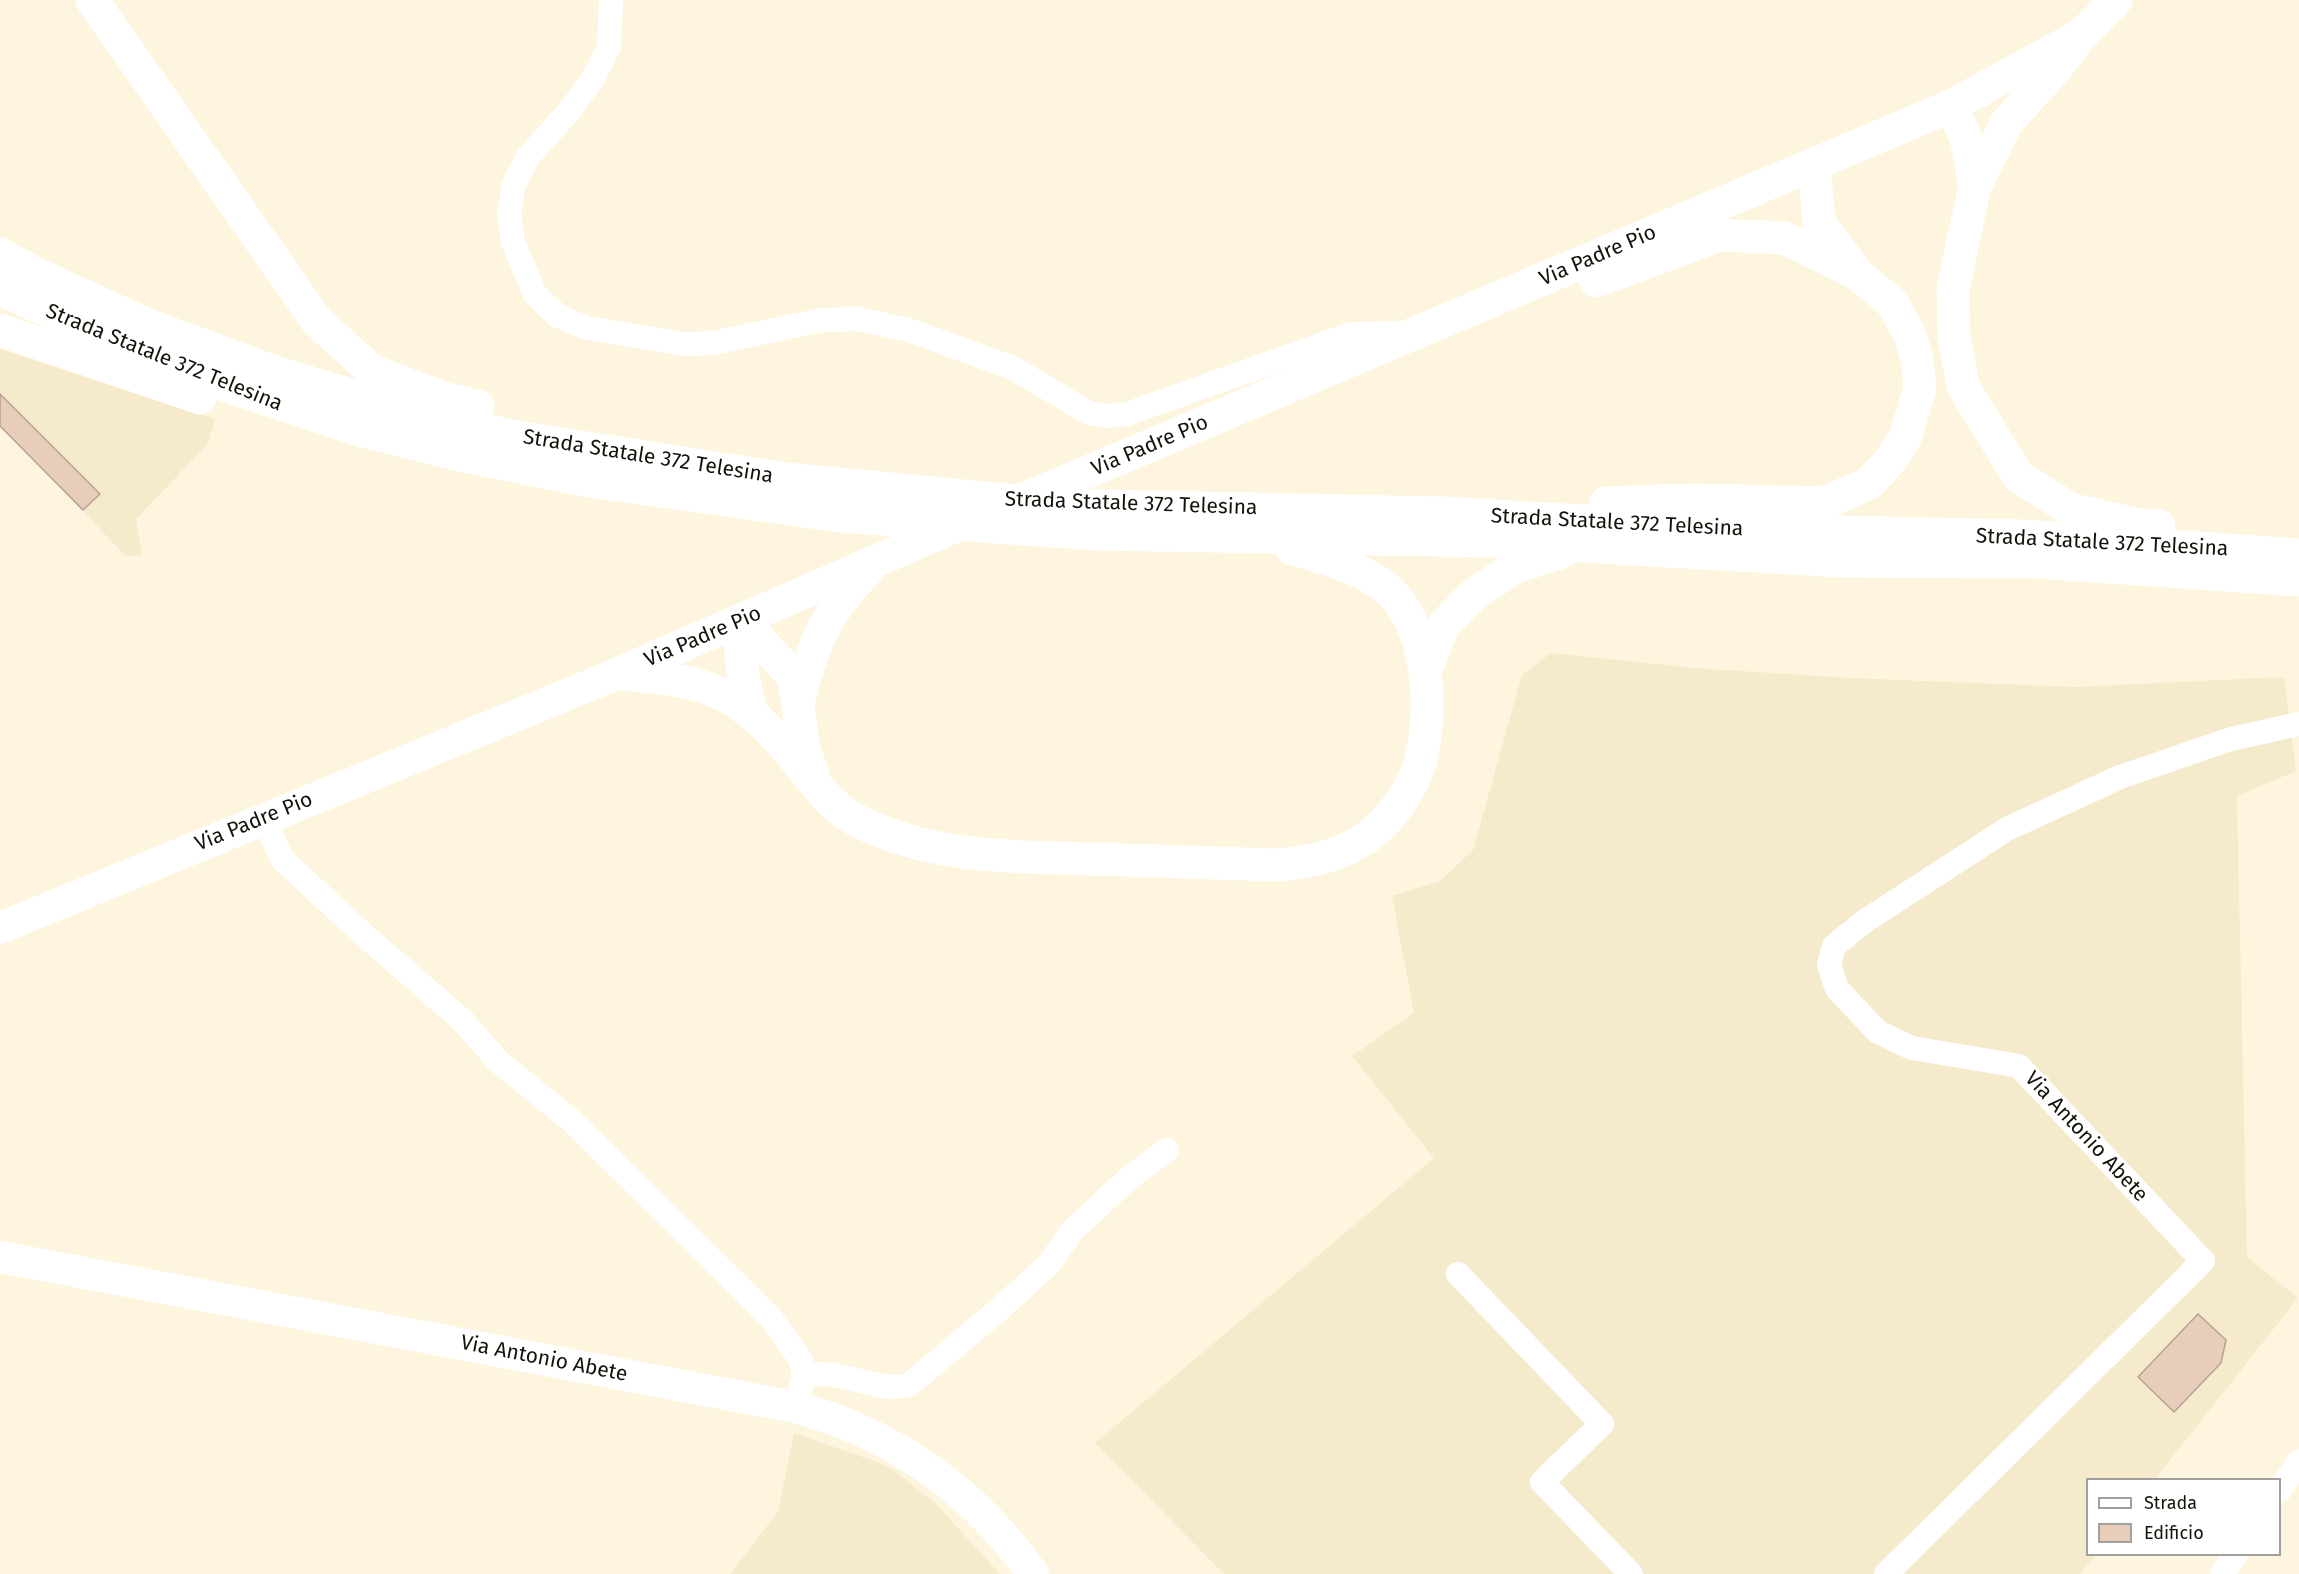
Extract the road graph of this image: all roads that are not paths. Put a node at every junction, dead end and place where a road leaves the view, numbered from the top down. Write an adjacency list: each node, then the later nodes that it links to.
1 (92, 0): 15 (highway)
2 (612, 0): 13 (street)
3 (2116, 0): 4 (highway, Via Padre Pio)
4 (2083, 34): 5 (highway, Via Padre Pio); 7 (highway)
5 (1951, 106): 6 (highway, Via Padre Pio); 7 (highway)
6 (1814, 164): 9 (highway); 11 (highway, Via Padre Pio)
7 (1975, 186): 18 (highway)
8 (0, 254): 15 (highway, Strada Statale 372 Telesina)
9 (1856, 273): 11 (highway); 16 (highway)
10 (0, 289): 14 (highway, Strada Statale 372 Telesina)
11 (1450, 319): 13 (highway, Via Padre Pio)
12 (0, 330): 14 (highway)
13 (1416, 333): 21 (highway, Via Padre Pio)
14 (363, 431): 17 (highway, Strada Statale 372 Telesina)
15 (658, 459): 16 (highway, Strada Statale 372 Telesina)
16 (1443, 513): 20 (highway, Strada Statale 372 Telesina)
17 (1247, 537): 19 (highway, Strada Statale 372 Telesina); 24 (highway)
18 (2299, 538)
19 (1577, 547): 22 (highway, Strada Statale 372 Telesina); 24 (highway)
20 (2299, 555)
21 (881, 558): 23 (highway, Via Padre Pio); 26 (highway)
22 (2299, 580)
23 (742, 621): 25 (highway, Via Padre Pio); 26 (highway); 27 (highway)
24 (1426, 670): 29 (highway)
25 (617, 674): 27 (highway); 30 (main road, Via Padre Pio)
26 (797, 705): 29 (highway)
27 (752, 712): 29 (highway)
28 (2299, 724): 41 (street, Via Antonio Abete)
29 (821, 794)
30 (264, 818): 31 (main road, Via Padre Pio); 35 (street)
31 (0, 928)
32 (1167, 1150): 35 (street)
33 (0, 1257): 35 (main road, Via Antonio Abete)
34 (1458, 1274): 40 (street)
35 (800, 1392): 39 (main road, Via Antonio Abete)
36 (2299, 1461): 37 (street)
37 (2281, 1488)
38 (2235, 1556): 42 (street)
39 (1033, 1574)
40 (1631, 1574)
41 (1886, 1574)
42 (2222, 1574)

